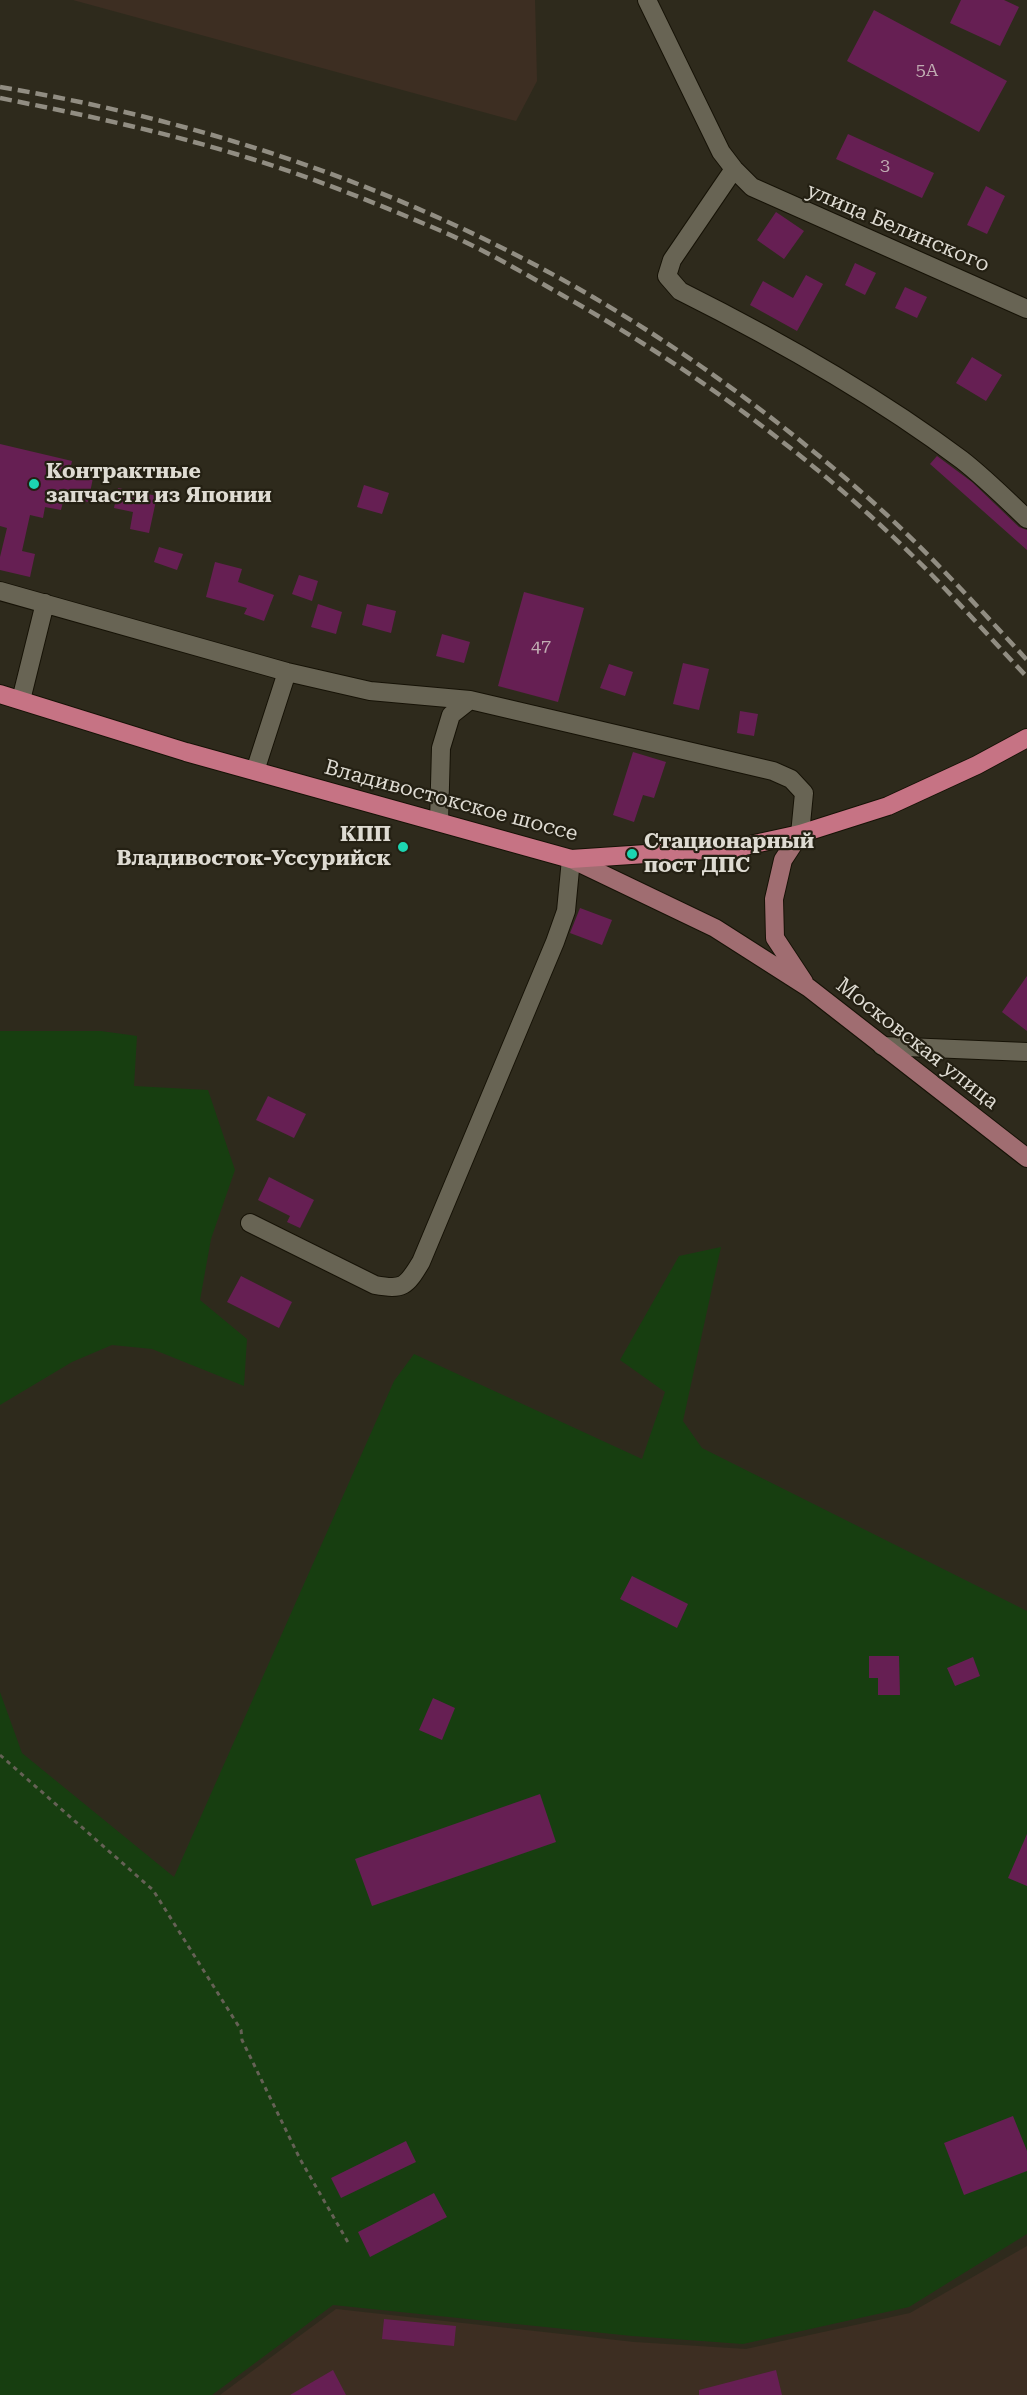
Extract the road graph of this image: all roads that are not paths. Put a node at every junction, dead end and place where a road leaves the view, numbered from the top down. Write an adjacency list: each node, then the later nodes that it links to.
1 (647, 0): 2 (street)
2 (734, 169): 3 (street, улица Белинского); 4 (street)
3 (1027, 309)
4 (1027, 519)
5 (0, 591): 6 (street)
6 (45, 603): 7 (street); 9 (street)
7 (287, 672): 10 (street); 12 (street)
8 (0, 694): 9 (highway, Владивостокское шоссе)
9 (21, 700): 12 (highway, Владивостокское шоссе)
10 (470, 700): 13 (street); 14 (street)
11 (1027, 738): 14 (highway, Владивостокское шоссе)
12 (255, 771): 13 (highway, Владивостокское шоссе)
13 (439, 822): 15 (highway, Владивостокское шоссе)
14 (800, 834): 15 (highway, Владивостокское шоссе); 16 (main road, Московская улица)
15 (571, 859): 16 (main road, Московская улица); 20 (street)
16 (808, 988): 17 (main road, Московская улица)
17 (882, 1046): 18 (street); 19 (main road, Московская улица)
18 (1027, 1052)
19 (1027, 1158)
20 (250, 1223)

